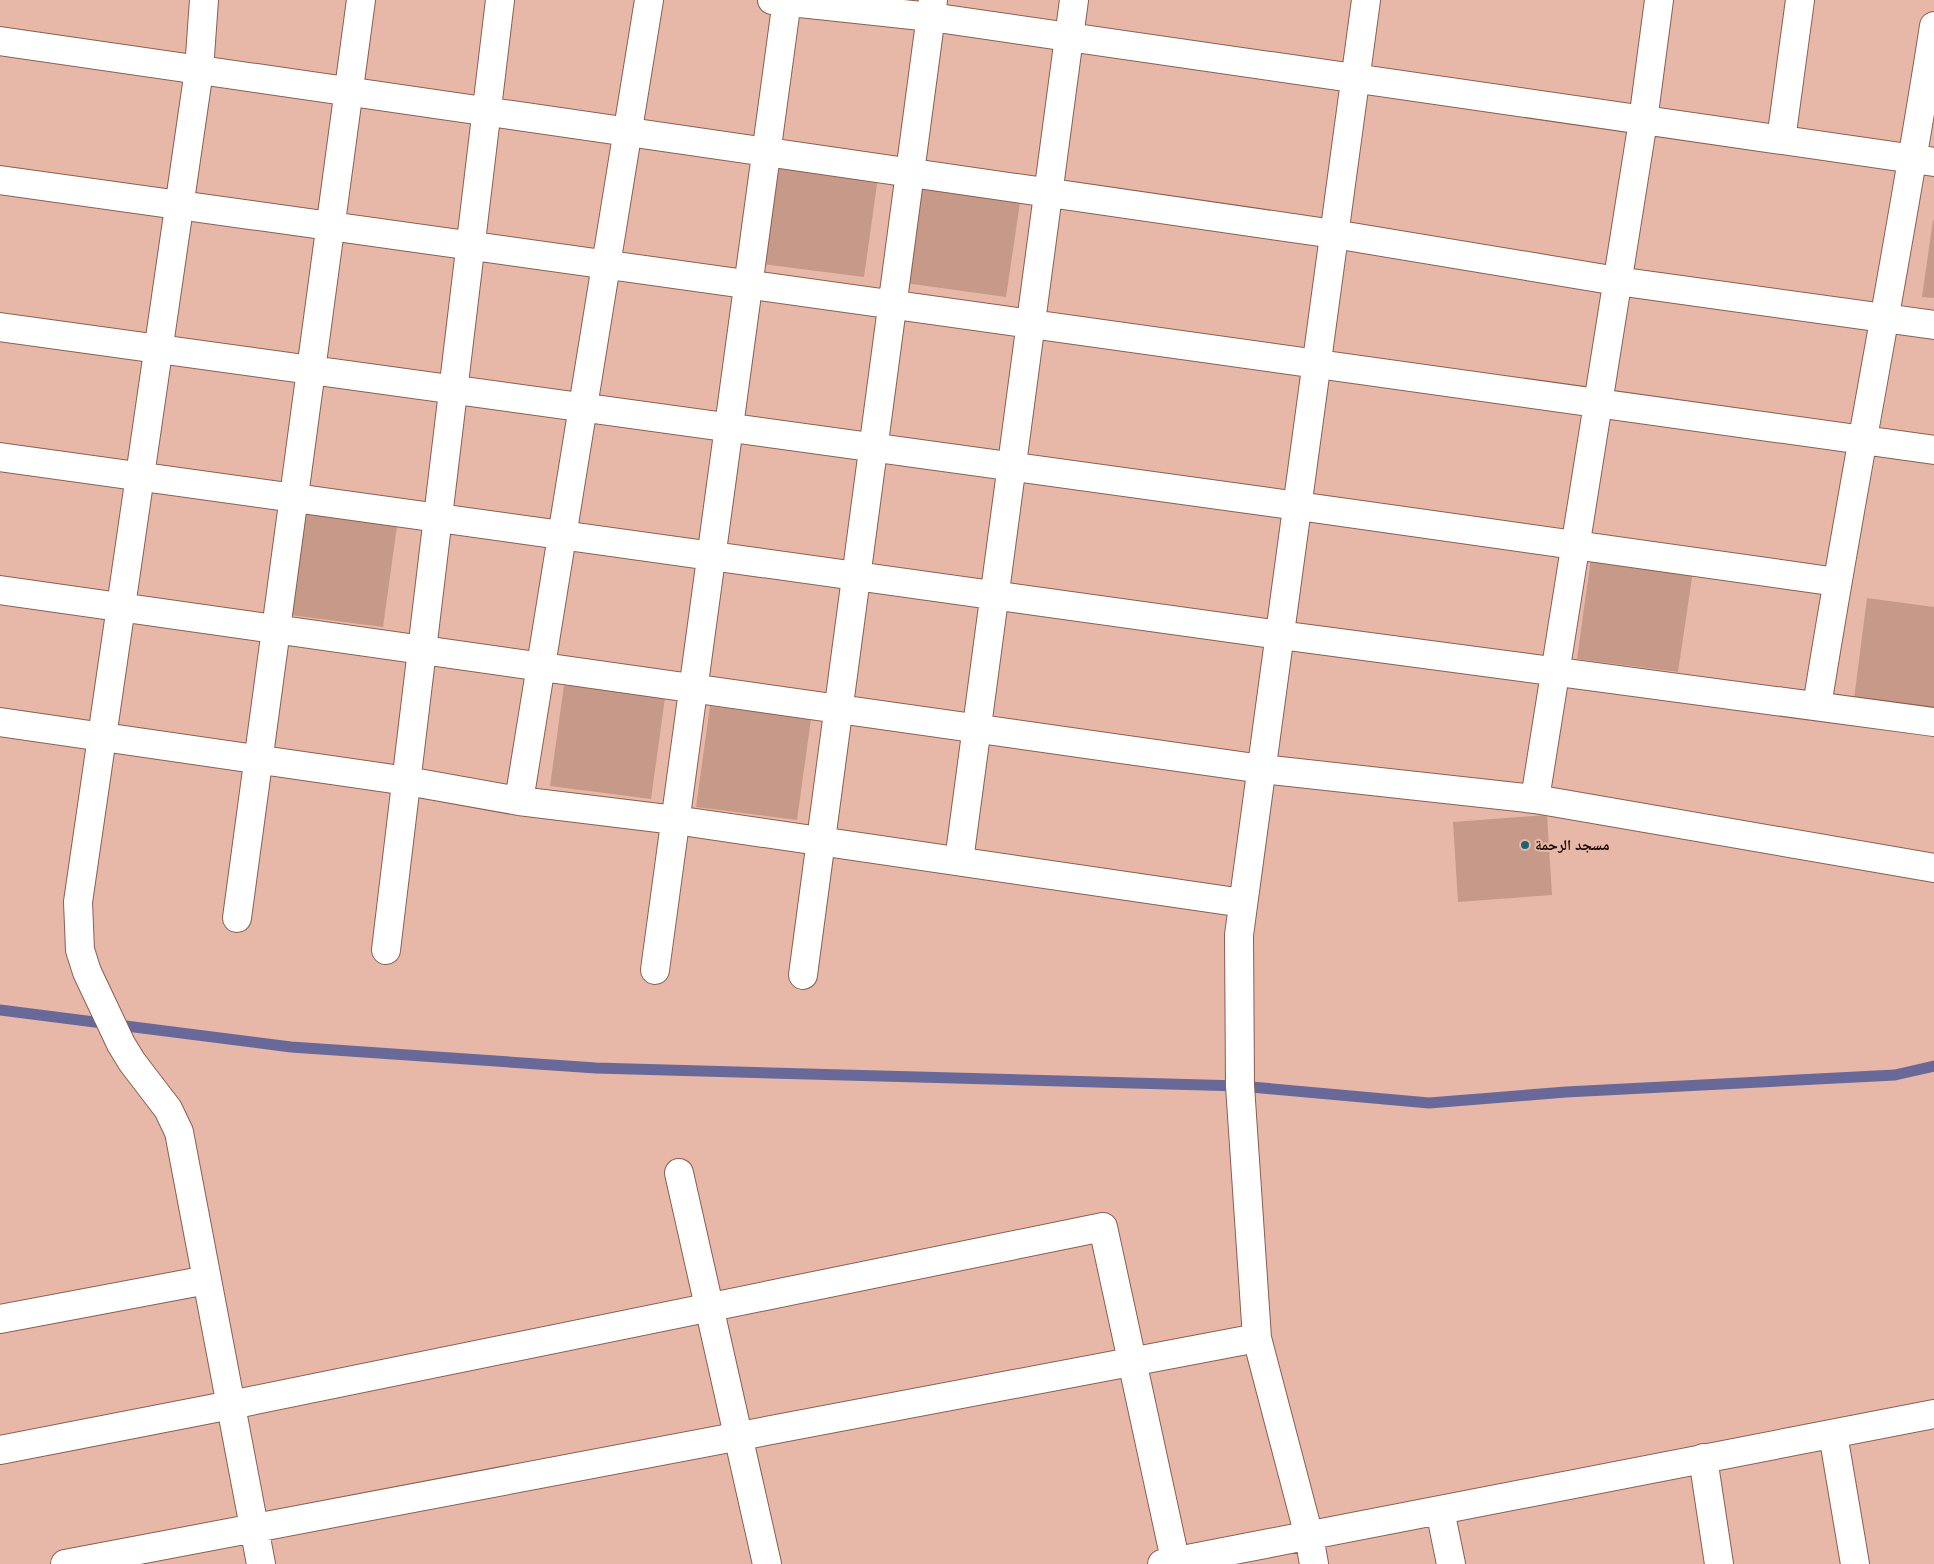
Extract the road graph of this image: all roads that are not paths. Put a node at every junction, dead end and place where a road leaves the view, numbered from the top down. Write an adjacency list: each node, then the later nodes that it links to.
1 (204, 0): 14 (street)
2 (361, 0): 16 (street)
3 (500, 0): 17 (street)
4 (650, 0): 19 (street)
5 (1074, 0): 12 (street)
6 (1366, 0): 15 (street)
7 (1659, 0): 18 (street)
8 (1800, 0): 20 (street)
9 (782, 1): 10 (street); 21 (street)
10 (932, 9): 12 (street); 23 (street)
11 (1934, 26): 22 (street)
12 (1069, 37): 15 (street); 25 (street)
13 (0, 41): 14 (street)
14 (198, 70): 16 (street); 26 (street)
15 (1356, 80): 18 (street); 28 (street)
16 (349, 91): 17 (street); 27 (street)
17 (487, 111): 19 (street); 29 (street)
18 (1643, 121): 20 (street); 31 (street)
19 (628, 132): 21 (street); 30 (street)
20 (1781, 140): 22 (street)
21 (766, 152): 23 (street); 32 (street)
22 (1924, 160): 34 (street)
23 (910, 173): 25 (street); 33 (street)
24 (0, 180): 26 (street)
25 (1049, 193): 28 (street); 35 (street)
26 (179, 205): 27 (street); 38 (street)
27 (330, 226): 29 (street); 40 (street)
28 (1334, 234): 31 (street); 39 (street)
29 (471, 246): 30 (street); 41 (street)
30 (606, 264): 32 (street); 43 (street)
31 (1617, 281): 34 (street); 42 (street)
32 (749, 284): 33 (street); 44 (street)
33 (892, 304): 35 (street); 46 (street)
34 (1885, 318): 36 (street); 45 (street)
35 (1031, 324): 39 (street); 49 (street)
36 (1934, 324)
37 (0, 327): 38 (street)
38 (158, 349): 40 (street); 50 (street)
39 (1317, 364): 42 (street); 52 (street)
40 (311, 370): 41 (street); 51 (street)
41 (454, 390): 43 (street); 53 (street)
42 (1598, 403): 45 (street); 55 (street)
43 (583, 408): 44 (street); 54 (street)
44 (729, 428): 46 (street); 56 (street)
45 (1863, 440): 47 (street); 58 (street)
46 (873, 447): 49 (street); 57 (street)
47 (1934, 450)
48 (0, 457): 50 (street)
49 (1012, 466): 52 (street); 60 (street)
50 (140, 476): 51 (street); 61 (street)
51 (294, 498): 53 (street); 62 (street)
52 (1298, 506): 55 (street); 63 (street)
53 (438, 518): 54 (street); 64 (street)
54 (562, 535): 56 (street); 65 (street)
55 (1575, 545): 58 (street); 66 (street)
56 (712, 556): 57 (street); 67 (street)
57 (857, 576): 60 (street); 69 (street)
58 (1837, 582): 68 (street)
59 (0, 590): 61 (street)
60 (995, 595): 63 (street); 72 (street)
61 (121, 607): 62 (street); 73 (street)
62 (276, 629): 64 (street); 74 (street)
63 (1280, 635): 66 (street); 75 (street)
64 (423, 650): 65 (street); 76 (street)
65 (541, 666): 67 (street); 78 (street)
66 (1555, 671): 68 (street); 77 (street)
67 (694, 688): 69 (street); 79 (street)
68 (1817, 706): 71 (street)
69 (839, 708): 72 (street); 80 (street)
70 (0, 722): 73 (street)
71 (1934, 722)
72 (976, 728): 75 (street); 81 (street)
73 (102, 737): 74 (street); 89 (street)
74 (258, 760): 76 (street); 84 (street)
75 (1262, 768): 77 (street); 83 (street)
76 (407, 781): 78 (street); 85 (street)
77 (1535, 799): 82 (street)
78 (519, 801): 79 (street)
79 (675, 820): 80 (street); 86 (street)
80 (821, 842): 81 (street); 87 (street)
81 (959, 862): 83 (street)
82 (1934, 868)
83 (1243, 903): 92 (street)
84 (237, 918)
85 (386, 950)
86 (655, 970)
87 (803, 975)
88 (679, 1173): 90 (street)
89 (207, 1280): 91 (street); 94 (street)
90 (710, 1307): 93 (street); 94 (street); 97 (street)
91 (0, 1319)
92 (1257, 1338): 93 (street); 102 (street)
93 (1132, 1362): 97 (street); 103 (street)
94 (231, 1405): 98 (street); 101 (street)
95 (1934, 1414): 96 (street)
96 (1833, 1434): 99 (street); 110 (street)
97 (739, 1436): 101 (street); 106 (street)
98 (0, 1450)
99 (1703, 1458): 100 (street); 109 (street)
100 (1440, 1510): 102 (street); 108 (street)
101 (254, 1528): 104 (street); 105 (street)
102 (1308, 1536): 103 (street); 107 (street)
103 (1171, 1563)
104 (65, 1564)
105 (261, 1564)
106 (767, 1564)
107 (1314, 1564)
108 (1451, 1564)
109 (1719, 1564)
110 (1855, 1564)

